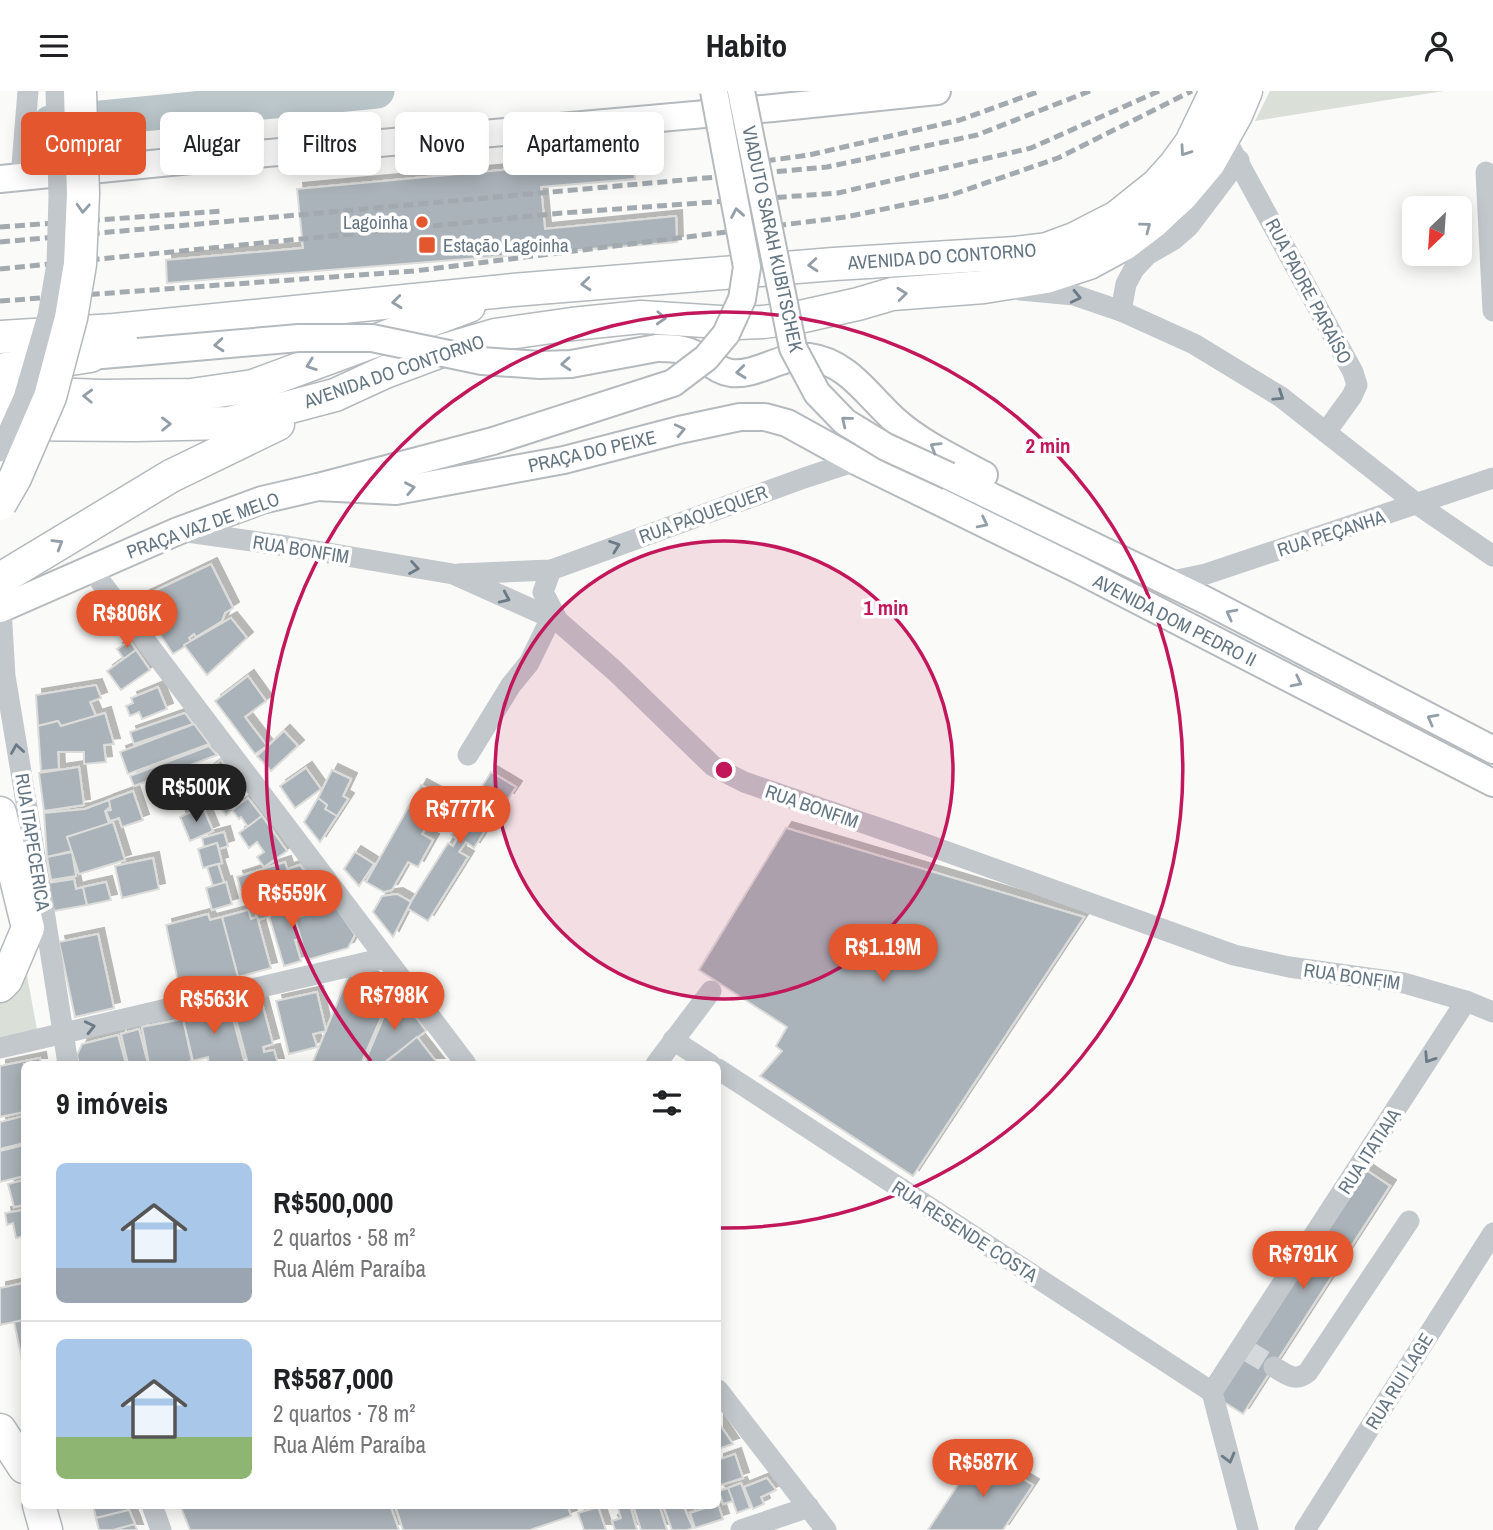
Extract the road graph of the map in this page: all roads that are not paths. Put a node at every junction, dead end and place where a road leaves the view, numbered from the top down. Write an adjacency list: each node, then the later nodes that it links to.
1 (28, 91): 14 (street)
2 (56, 91): 29 (street, bridge)
3 (80, 91): 34 (highway, one-way to 34, bridge)
4 (714, 91): 12 (main road, VIADUTO SARAH KUBITSCHEK, bridge)
5 (733, 91): 12 (main road, bridge)
6 (741, 91): 31 (main road, VIADUTO SARAH KUBITSCHEK, one-way to 6, bridge)
7 (798, 91): 11 (street)
8 (937, 91): 11 (main road)
9 (1216, 91): 15 (highway, AVENIDA DO CONTORNO, one-way to 15)
10 (1246, 91): 15 (highway, AVENIDA DO CONTORNO, one-way to 10)
11 (773, 109): 14 (main road)
12 (727, 159): 28 (main road, VIADUTO SARAH KUBITSCHEK, one-way to 12, bridge)
13 (1486, 172): 19 (street)
14 (10, 178)
15 (1082, 251): 16 (highway, AVENIDA DO CONTORNO); 17 (highway, AVENIDA DO CONTORNO, one-way to 17)
16 (984, 287): 18 (street, one-way to 18); 25 (highway, AVENIDA DO CONTORNO, one-way to 16)
17 (513, 290): 20 (highway, AVENIDA DO CONTORNO, one-way to 20); 24 (highway, AVENIDA DO CONTORNO, one-way to 24)
18 (1121, 311): 27 (street, one-way to 27); 27 (street, RUA PADRE PARAÍSO)
19 (1493, 311)
20 (0, 337)
21 (0, 356): 22 (highway)
22 (90, 356): 23 (highway); 37 (main road, one-way to 22, bridge)
23 (0, 370)
24 (0, 392)
25 (335, 395): 26 (highway, AVENIDA DO CONTORNO, one-way to 25); 42 (highway, one-way to 25)
26 (0, 424)
27 (1326, 432): 35 (street)
28 (493, 441): 33 (main road, PRAÇA VAZ DE MELO)
29 (0, 451)
30 (856, 461): 33 (main road, PRAÇA DO PEIXE, one-way to 30); 40 (street, RUA PAQUEQUER, one-way to 30); 48 (main road, AVENIDA DOM PEDRO II, one-way to 48)
31 (949, 476): 37 (main road, AVENIDA DOM PEDRO II)
32 (1493, 478): 35 (street, RUA PEÇANHA)
33 (318, 487): 36 (main road, PRAÇA VAZ DE MELO)
34 (0, 504)
35 (1417, 504): 38 (street); 43 (street, RUA PEÇANHA)
36 (178, 531): 39 (main road, PRAÇA VAZ DE MELO); 41 (street, RUA BONFIM, one-way to 41)
37 (1075, 536): 43 (main road, AVENIDA DOM PEDRO II)
38 (1493, 556)
39 (91, 569): 44 (main road, PRAÇA VAZ DE MELO); 51 (street)
40 (551, 570): 41 (street, RUA PAQUEQUER); 45 (street)
41 (453, 574): 45 (street, RUA BONFIM, one-way to 45)
42 (0, 581)
43 (1167, 582): 46 (main road, AVENIDA DOM PEDRO II, one-way to 43)
44 (0, 608): 56 (street, RUA ITAPECERICA, one-way to 44)
45 (555, 619): 47 (street); 54 (street, RUA BONFIM)
46 (1493, 750)
47 (468, 755)
48 (1493, 783)
49 (0, 813): 50 (highway)
50 (28, 928): 52 (highway); 56 (street, RUA ITAPECERICA)
51 (385, 958): 56 (street, one-way to 51); 60 (street)
52 (0, 986)
53 (711, 991): 57 (street)
54 (1466, 1001): 55 (street, RUA BONFIM); 67 (street, RUA ITATIAIA, one-way to 67)
55 (1493, 1011)
56 (63, 1034): 58 (street); 59 (street, RUA ITAPECERICA)
57 (673, 1040): 61 (street); 62 (street)
58 (0, 1048)
59 (68, 1061)
60 (464, 1061)
61 (658, 1061)
62 (705, 1061)
63 (721, 1071): 67 (street, RUA RESENDE COSTA)
64 (1409, 1220): 66 (street)
65 (1493, 1233): 79 (street, RUA RUI LAGE)
66 (1274, 1367)
67 (1212, 1392): 78 (street, one-way to 78)
68 (721, 1394): 71 (street)
69 (0, 1430): 70 (highway)
70 (21, 1462)
71 (809, 1507): 76 (street); 77 (street)
72 (40, 1509): 74 (highway)
73 (153, 1509): 75 (street)
74 (46, 1530)
75 (161, 1530)
76 (741, 1530)
77 (826, 1530)
78 (1248, 1530)
79 (1306, 1530)

